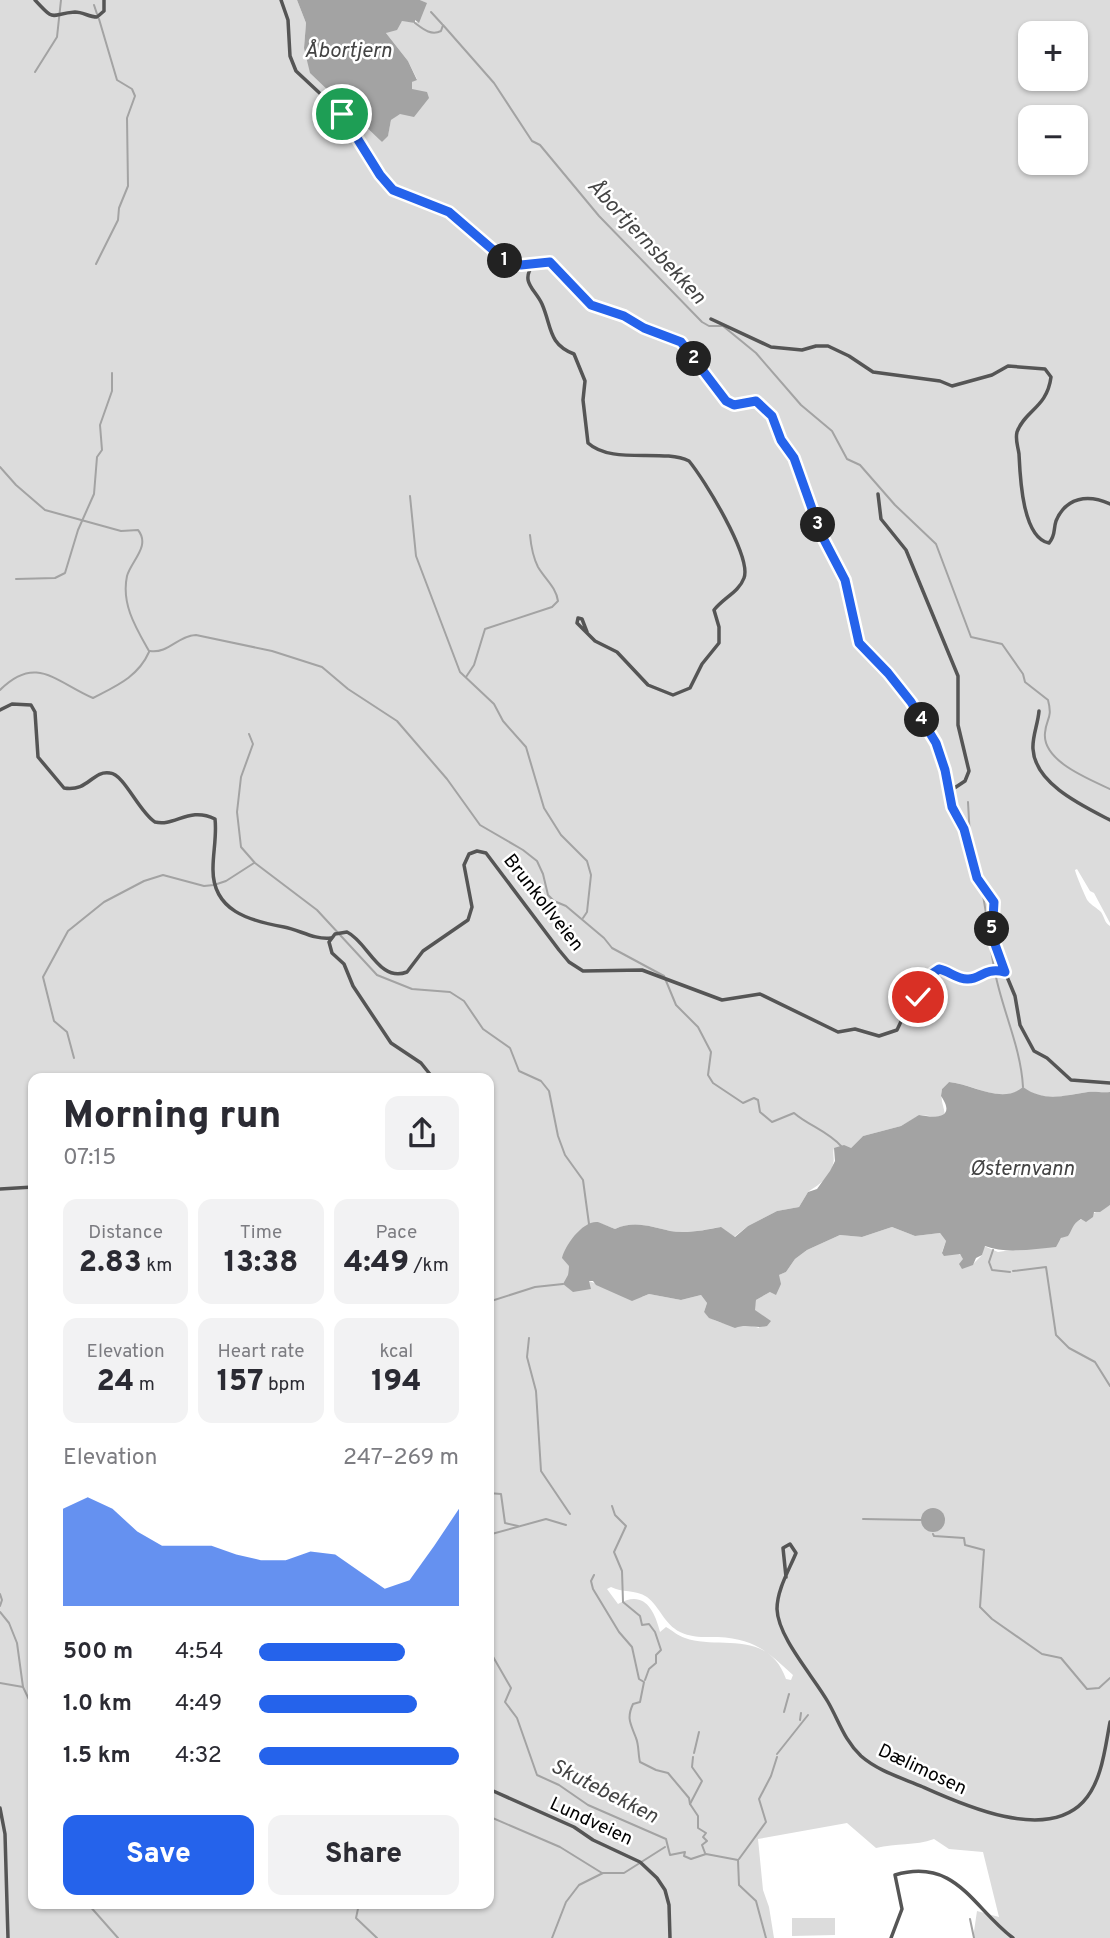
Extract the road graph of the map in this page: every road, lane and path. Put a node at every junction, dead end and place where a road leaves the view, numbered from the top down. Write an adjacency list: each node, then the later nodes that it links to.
1 (35, 0): 2 (street)
2 (104, 0)
3 (281, 0): 4 (street)
4 (534, 263): 8 (street); 11 (street)
5 (711, 319): 7 (street)
6 (878, 494): 11 (street)
7 (1110, 504)
8 (587, 632)
9 (0, 710): 13 (street)
10 (1039, 711): 12 (street)
11 (950, 791): 14 (street)
12 (1110, 820)
13 (331, 938): 14 (street, Brunkollveien); 15 (street)
14 (1005, 972): 16 (street)
15 (429, 1073)
16 (1110, 1083)
17 (28, 1187): 18 (street)
18 (0, 1189)
19 (786, 1577): 19 (street, Dælimosen); 20 (street, Dælimosen)
20 (1110, 1722)
21 (494, 1791): 24 (street, Lundveien)
22 (0, 1808): 23 (street)
23 (8, 1938)
24 (670, 1938)
25 (891, 1938): 26 (street)
26 (1013, 1938)

